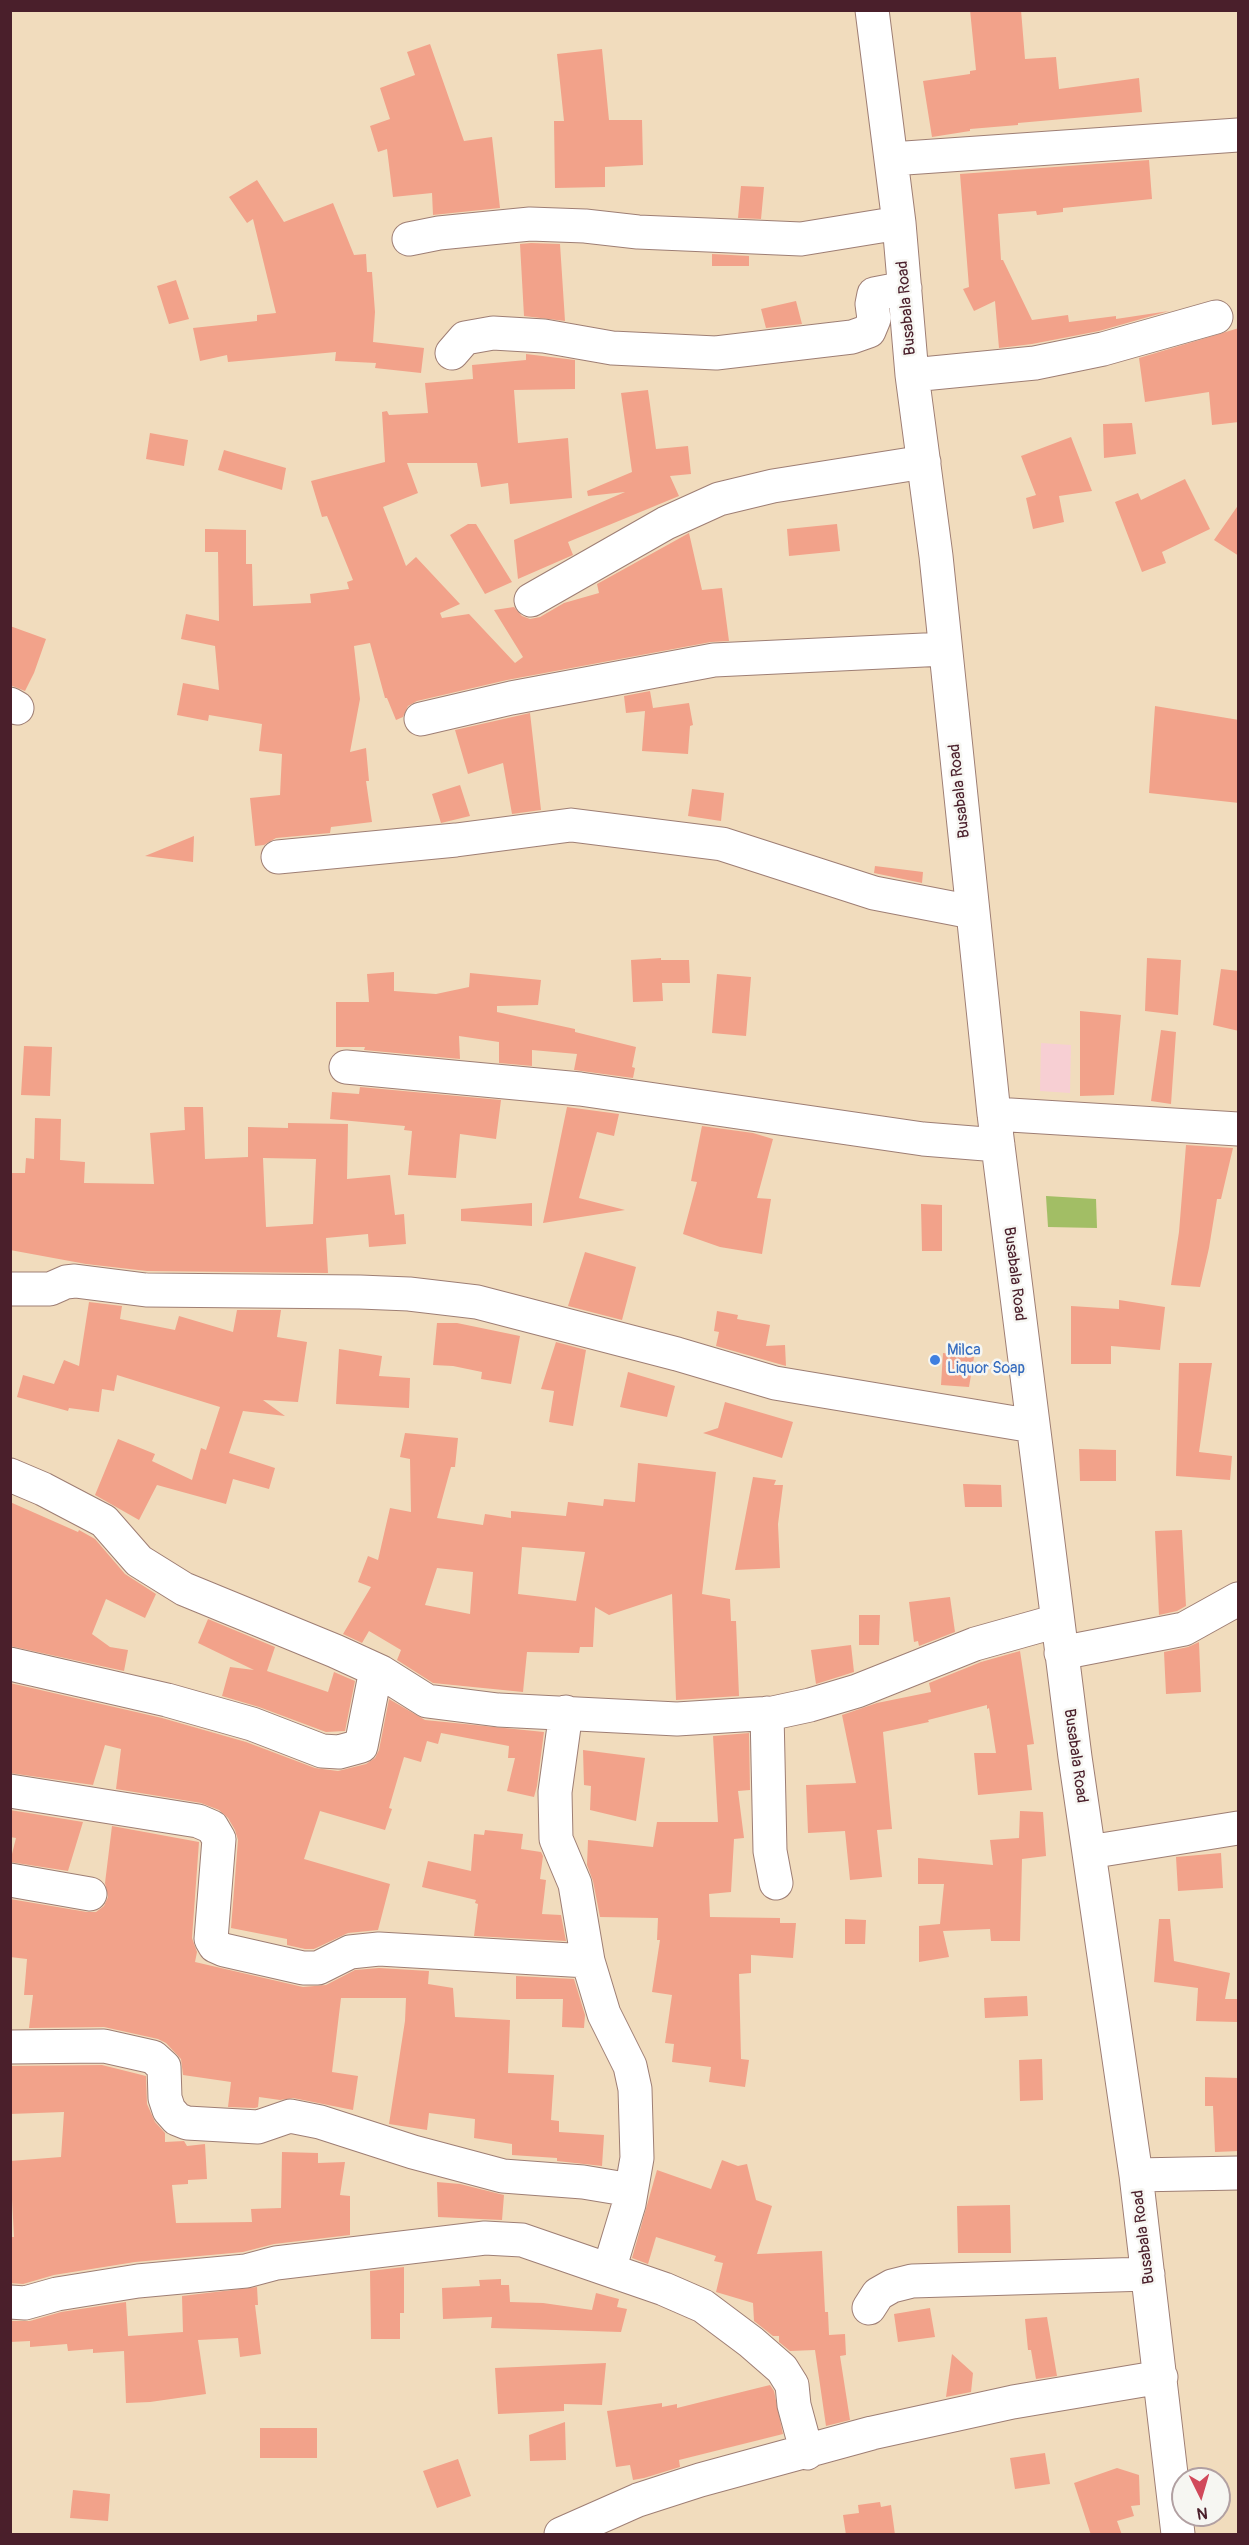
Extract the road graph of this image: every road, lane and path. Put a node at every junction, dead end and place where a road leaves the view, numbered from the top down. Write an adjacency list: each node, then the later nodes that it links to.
1 (872, 10): 3 (street, Busabala Road)
2 (1239, 135): 3 (street)
3 (891, 159): 4 (street, Busabala Road)
4 (899, 223): 5 (street); 6 (street, Busabala Road)
5 (409, 238)
6 (905, 288): 8 (street); 9 (street, Busabala Road)
7 (1216, 317): 9 (street)
8 (452, 353)
9 (912, 375): 10 (street, Busabala Road)
10 (924, 462): 11 (street); 12 (street, Busabala Road)
11 (531, 600)
12 (945, 649): 13 (street); 15 (street, Busabala Road)
13 (421, 719)
14 (278, 857): 15 (street)
15 (972, 912): 17 (street, Busabala Road)
16 (346, 1067): 17 (street)
17 (996, 1129): 18 (street); 20 (street, Busabala Road)
18 (1239, 1129)
19 (10, 1289): 20 (street)
20 (1033, 1426): 23 (street, Busabala Road)
21 (10, 1475): 25 (street)
22 (1239, 1599): 23 (street)
23 (1059, 1637): 27 (street); 30 (street, Busabala Road)
24 (10, 1664): 25 (street)
25 (376, 1670): 26 (street)
26 (566, 1712): 27 (street); 34 (street)
27 (767, 1713): 32 (street)
28 (10, 1791): 34 (street)
29 (1239, 1828): 30 (street)
30 (1089, 1852): 37 (street, Busabala Road)
31 (10, 1880): 33 (street)
32 (776, 1883)
33 (90, 1894)
34 (588, 1961): 38 (street)
35 (10, 2047): 38 (street)
36 (1239, 2173): 37 (street)
37 (1136, 2175): 40 (street, Busabala Road)
38 (632, 2190): 39 (street)
39 (609, 2270): 41 (street); 44 (street)
40 (1148, 2274): 42 (street); 43 (street, Busabala Road)
41 (10, 2302)
42 (869, 2308)
43 (1161, 2377): 44 (street); 46 (street, Busabala Road)
44 (807, 2453): 45 (street)
45 (561, 2535)
46 (1178, 2535)

